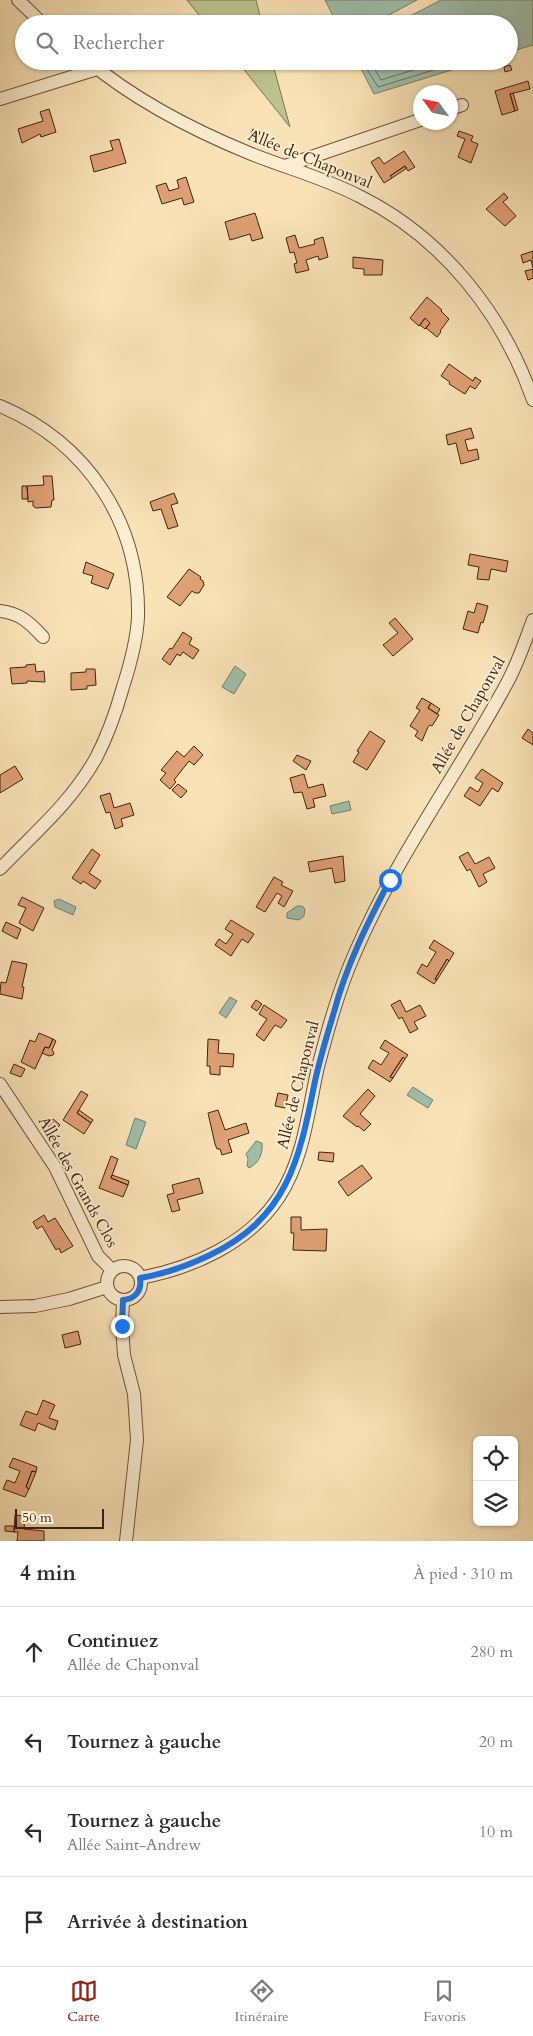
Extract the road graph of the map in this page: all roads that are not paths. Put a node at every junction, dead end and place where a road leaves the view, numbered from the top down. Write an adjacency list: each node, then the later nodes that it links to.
1 (18, 0): 2 (street)
2 (34, 15)
3 (79, 70): 5 (street)
4 (100, 70): 7 (street, Allée de Chaponval)
5 (0, 99)
6 (413, 122): 7 (street)
7 (286, 166): 8 (street, Allée de Chaponval)
8 (533, 400)
9 (0, 406): 13 (street)
10 (0, 611): 12 (street)
11 (533, 620): 16 (street, Allée de Chaponval)
12 (43, 637)
13 (0, 869)
14 (0, 1084): 15 (street, Allée des Grands Clos)
15 (112, 1270): 16 (street); 17 (street)
16 (140, 1278): 18 (street)
17 (107, 1287): 18 (street); 19 (street)
18 (123, 1300): 20 (street)
19 (0, 1308)
20 (126, 1541)

